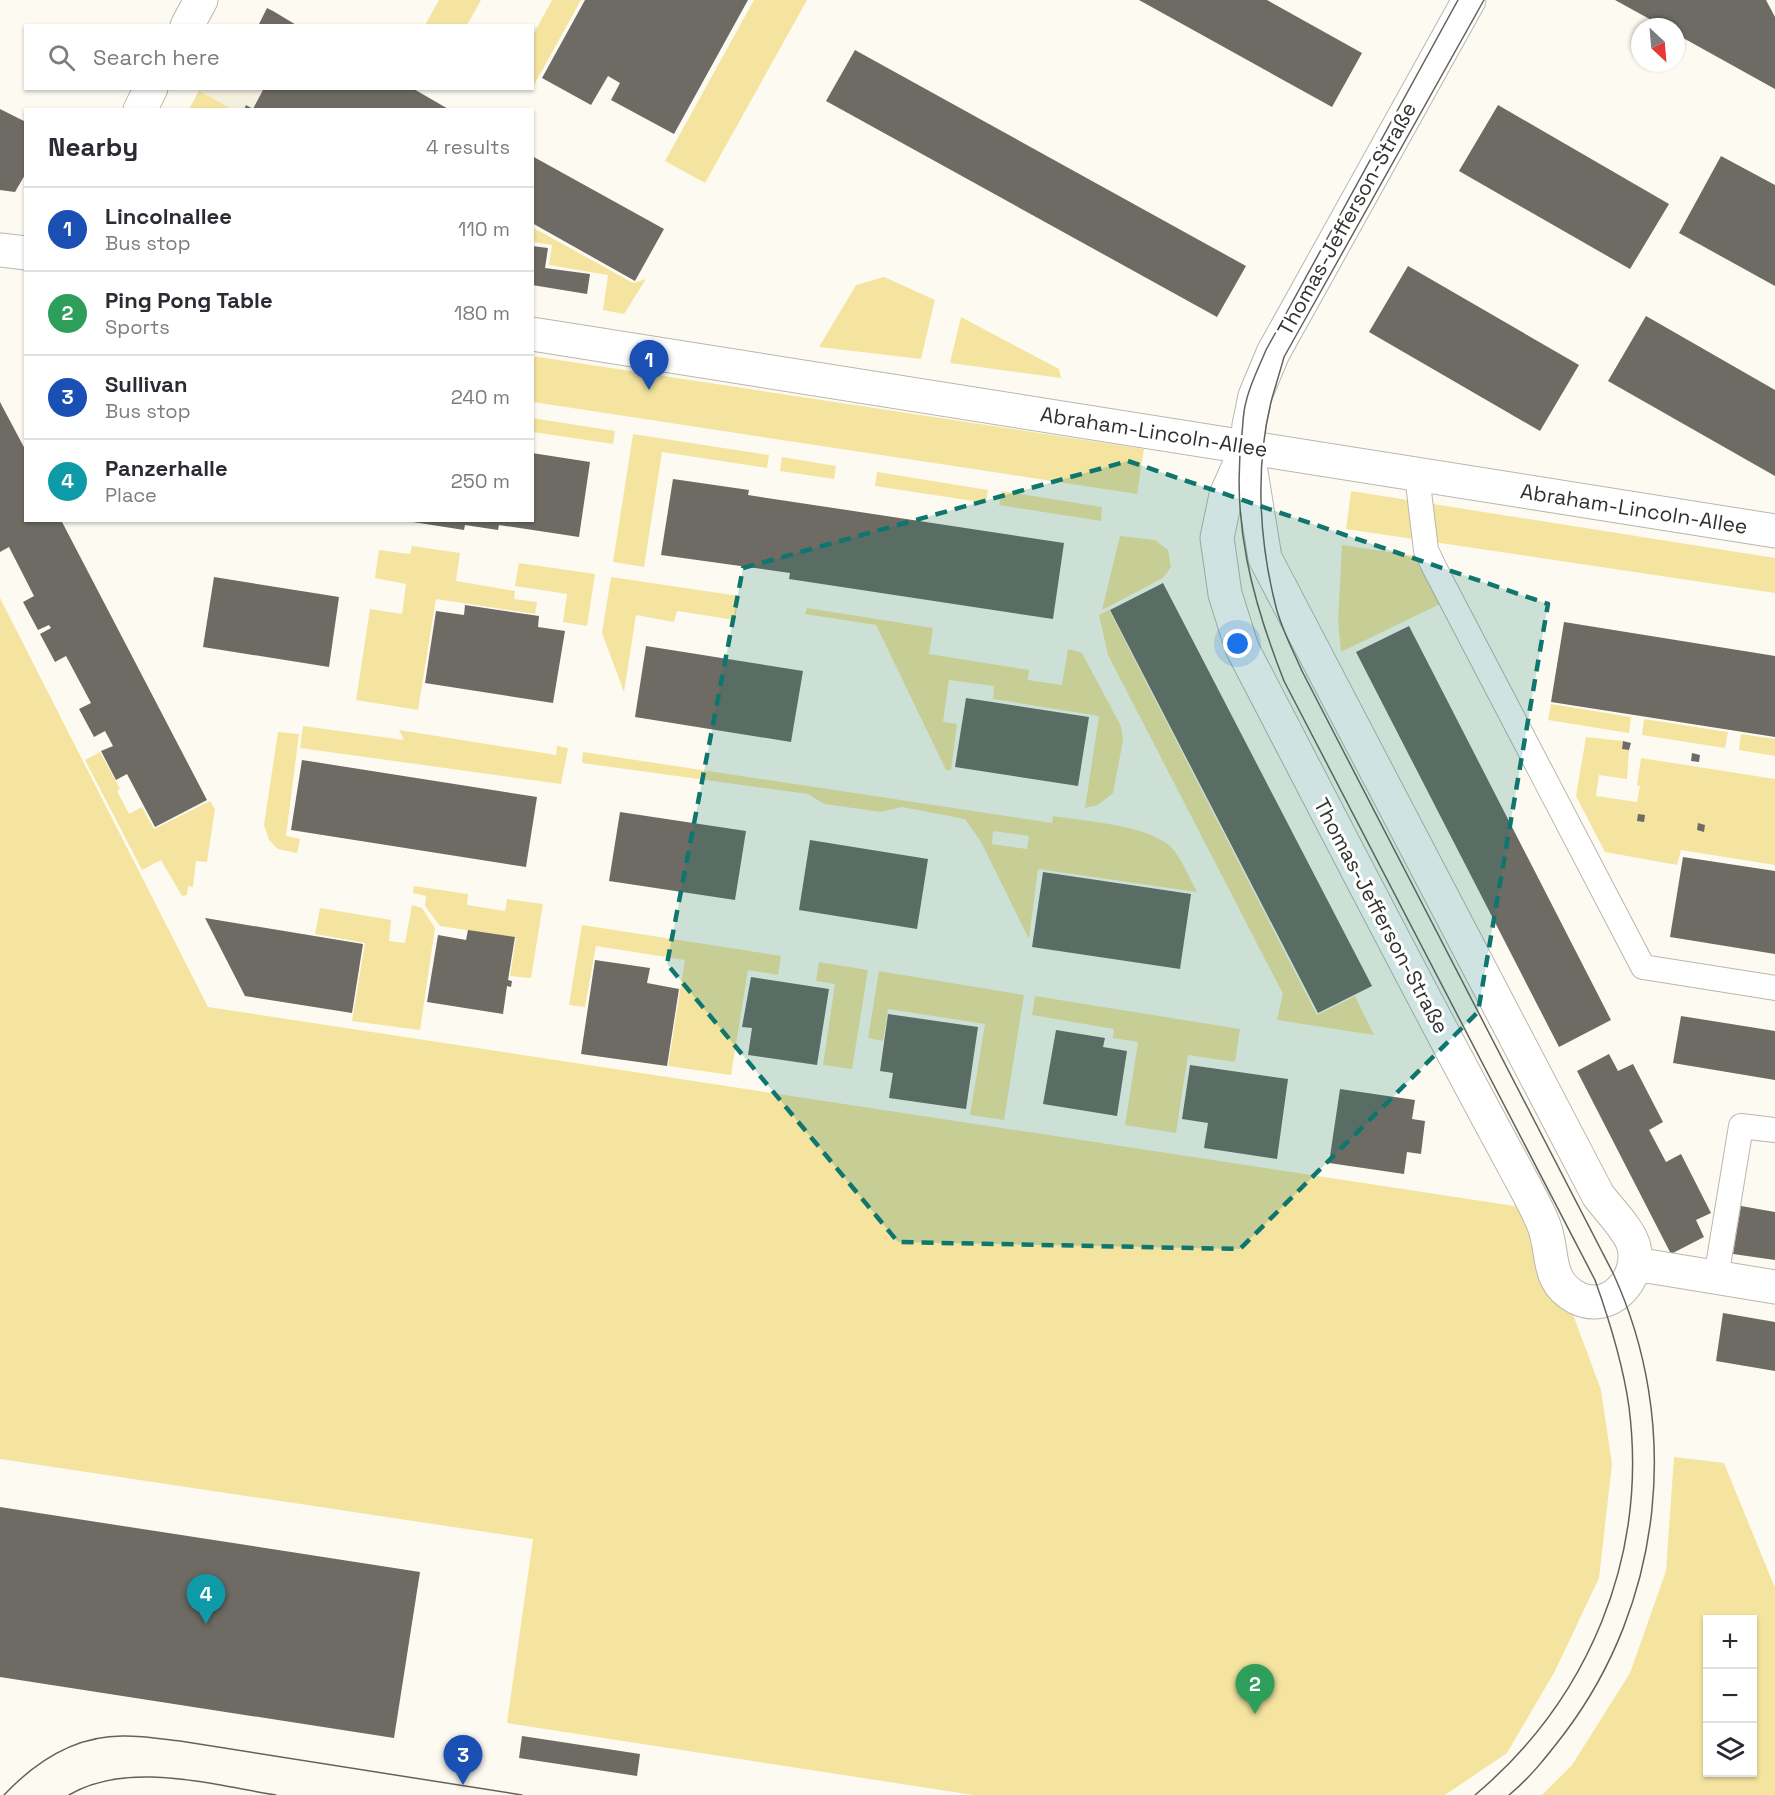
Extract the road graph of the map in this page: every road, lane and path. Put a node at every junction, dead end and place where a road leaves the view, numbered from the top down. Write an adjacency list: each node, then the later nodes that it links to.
1 (201, 0): 3 (street)
2 (1469, 0): 9 (street, Thomas-Jefferson-Straße)
3 (188, 24)
4 (151, 90): 5 (street)
5 (141, 108)
6 (0, 250): 7 (street)
7 (24, 253)
8 (534, 334): 9 (street, Abraham-Lincoln-Allee)
9 (1247, 447): 10 (street, Abraham-Lincoln-Allee); 14 (street, Thomas-Jefferson-Straße); 14 (street, Thomas-Jefferson-Straße)
10 (1417, 475): 11 (street, Abraham-Lincoln-Allee); 12 (lane)
11 (1775, 531)
12 (1775, 988)
13 (1775, 1130): 15 (lane)
14 (1635, 1264): 15 (street)
15 (1716, 1278): 16 (street)
16 (1775, 1287)

